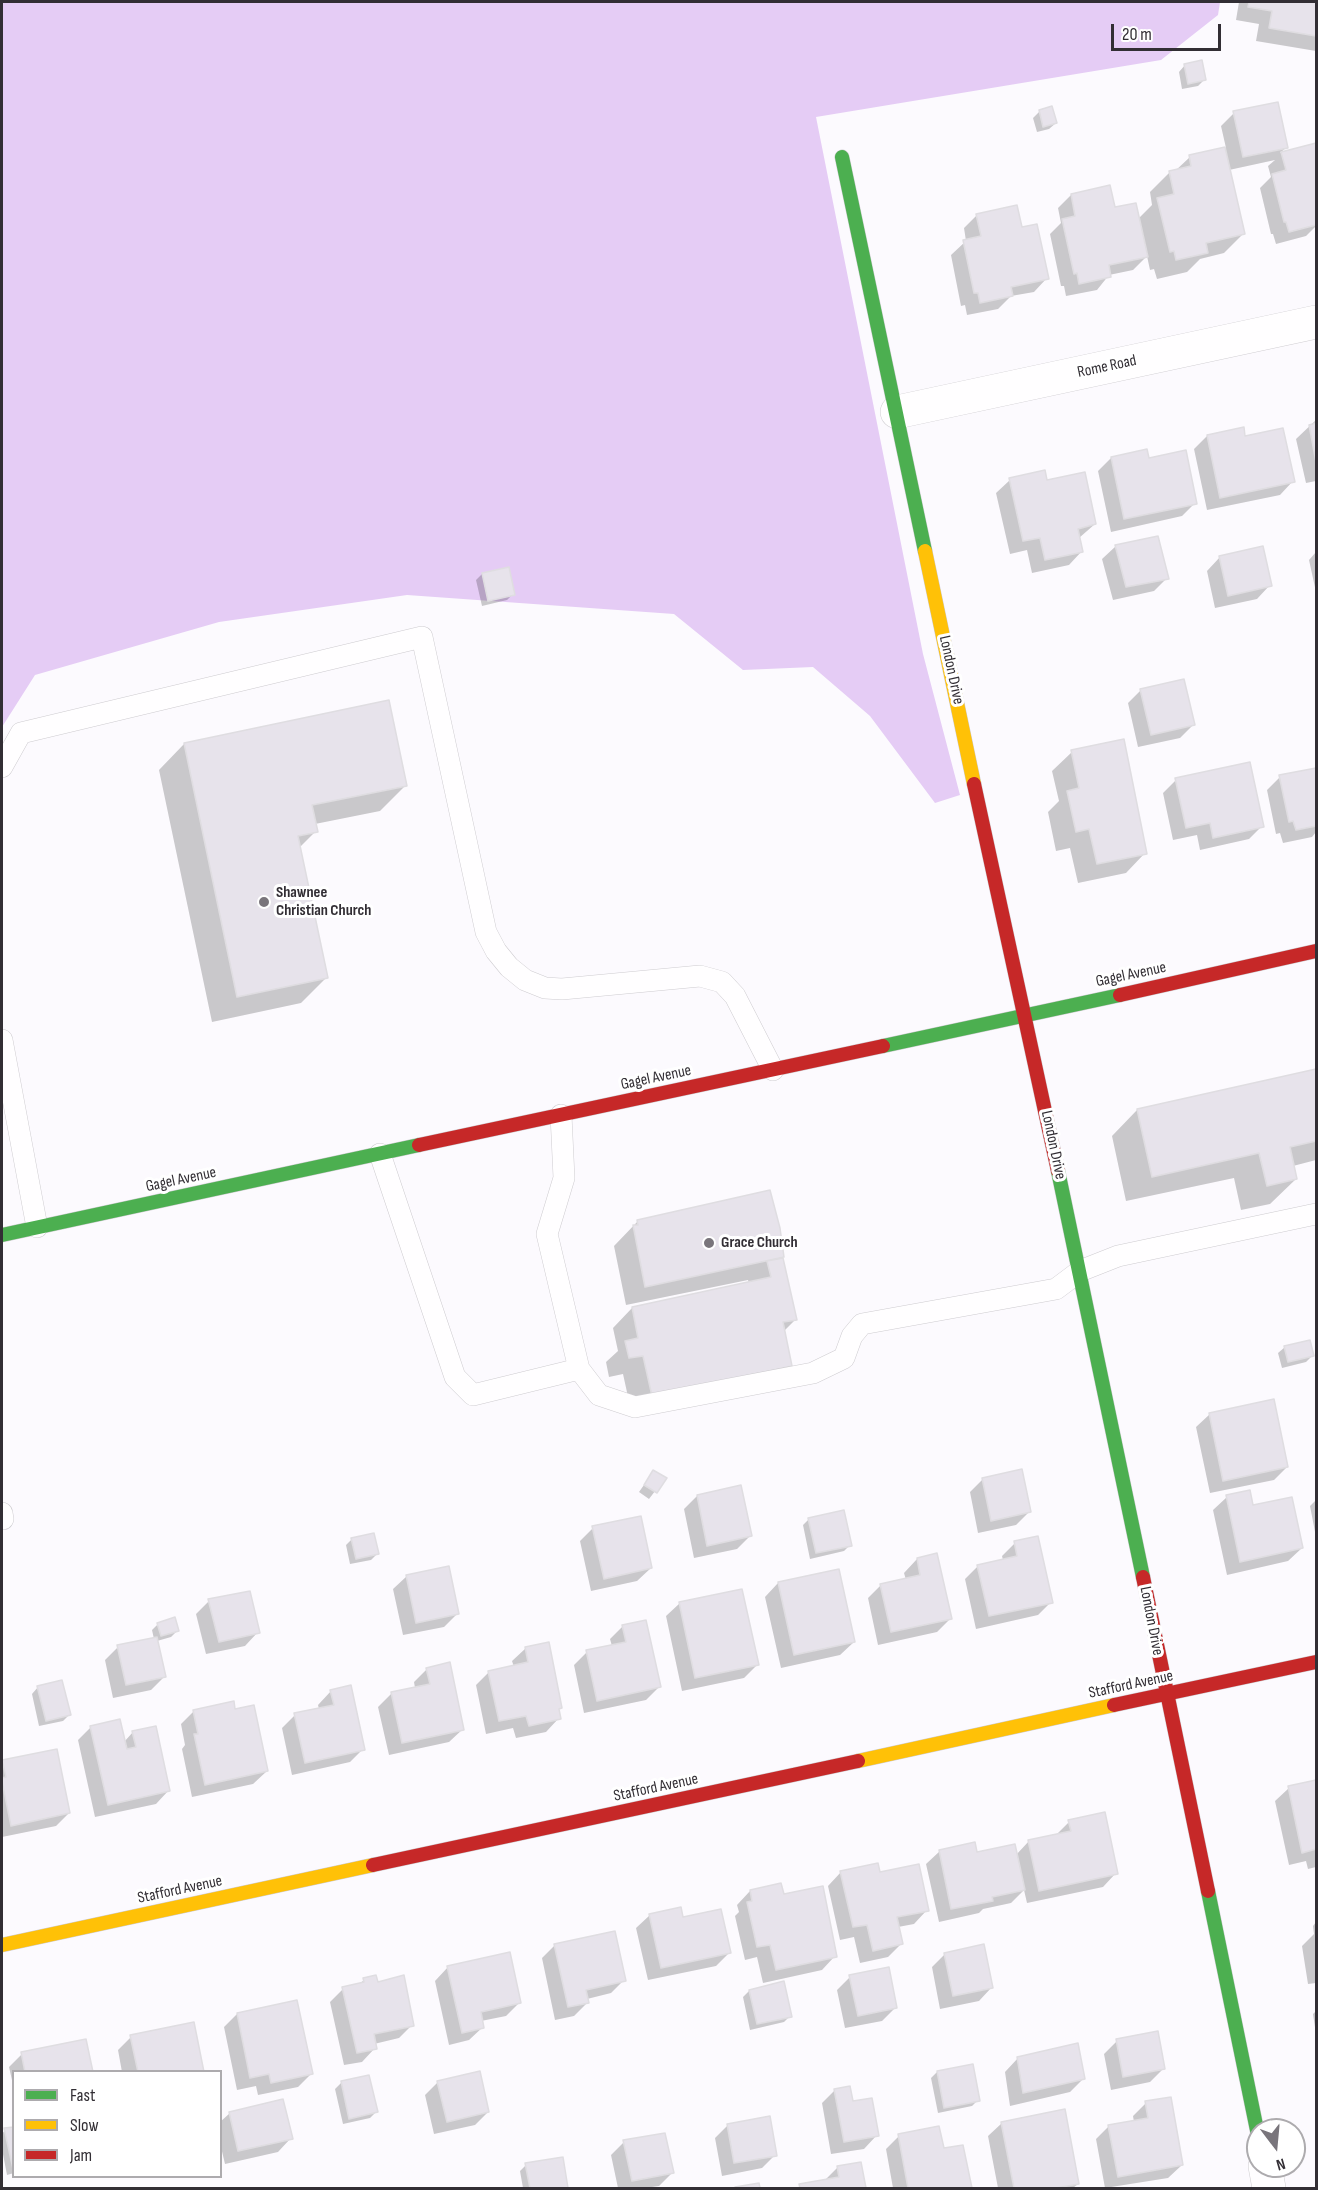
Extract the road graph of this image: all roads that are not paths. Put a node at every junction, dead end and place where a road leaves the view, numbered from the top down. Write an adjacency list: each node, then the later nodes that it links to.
1 (842, 157): 3 (street, London Drive)
2 (1317, 322): 3 (street, Rome Road)
3 (897, 412): 6 (street, London Drive)
4 (2, 767): 8 (lane)
5 (1317, 951): 6 (street, Gagel Avenue)
6 (1023, 1016): 8 (street, Gagel Avenue); 14 (street, London Drive)
7 (2, 1040): 12 (lane)
8 (773, 1070): 9 (street, Gagel Avenue)
9 (561, 1115): 10 (street, Gagel Avenue); 15 (lane)
10 (380, 1154): 12 (street, Gagel Avenue); 15 (lane)
11 (1317, 1214): 14 (lane)
12 (37, 1227): 13 (street, Gagel Avenue)
13 (2, 1235)
14 (1080, 1271): 15 (lane); 17 (street, London Drive)
15 (579, 1369)
16 (1317, 1662): 17 (street, Stafford Avenue)
17 (1166, 1695): 18 (street, Stafford Avenue); 19 (street, London Drive)
18 (2, 1945)
19 (1254, 2118)

